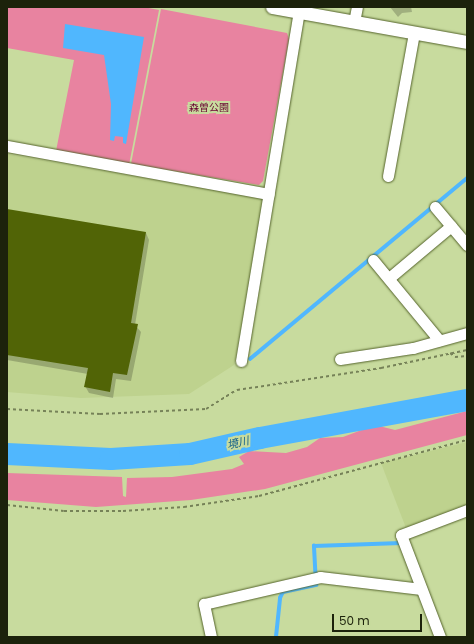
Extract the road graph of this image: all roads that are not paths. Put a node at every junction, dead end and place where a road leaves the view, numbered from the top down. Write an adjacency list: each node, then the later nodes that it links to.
1 (272, 7): 3 (street)
2 (357, 7): 4 (street)
3 (299, 11): 4 (street); 9 (street)
4 (354, 22): 5 (street)
5 (414, 33): 6 (street); 8 (street)
6 (467, 42)
7 (7, 146): 9 (street)
8 (388, 176)
9 (269, 194): 18 (street)
10 (435, 207): 11 (street)
11 (451, 226): 12 (street); 14 (street)
12 (467, 245)
13 (373, 260): 14 (street)
14 (389, 278): 16 (street)
15 (467, 333): 16 (street)
16 (439, 340): 17 (street)
17 (340, 359)
18 (241, 361)
19 (467, 510): 20 (street)
20 (421, 589): 21 (street); 22 (street)
21 (211, 637)
22 (440, 637)

